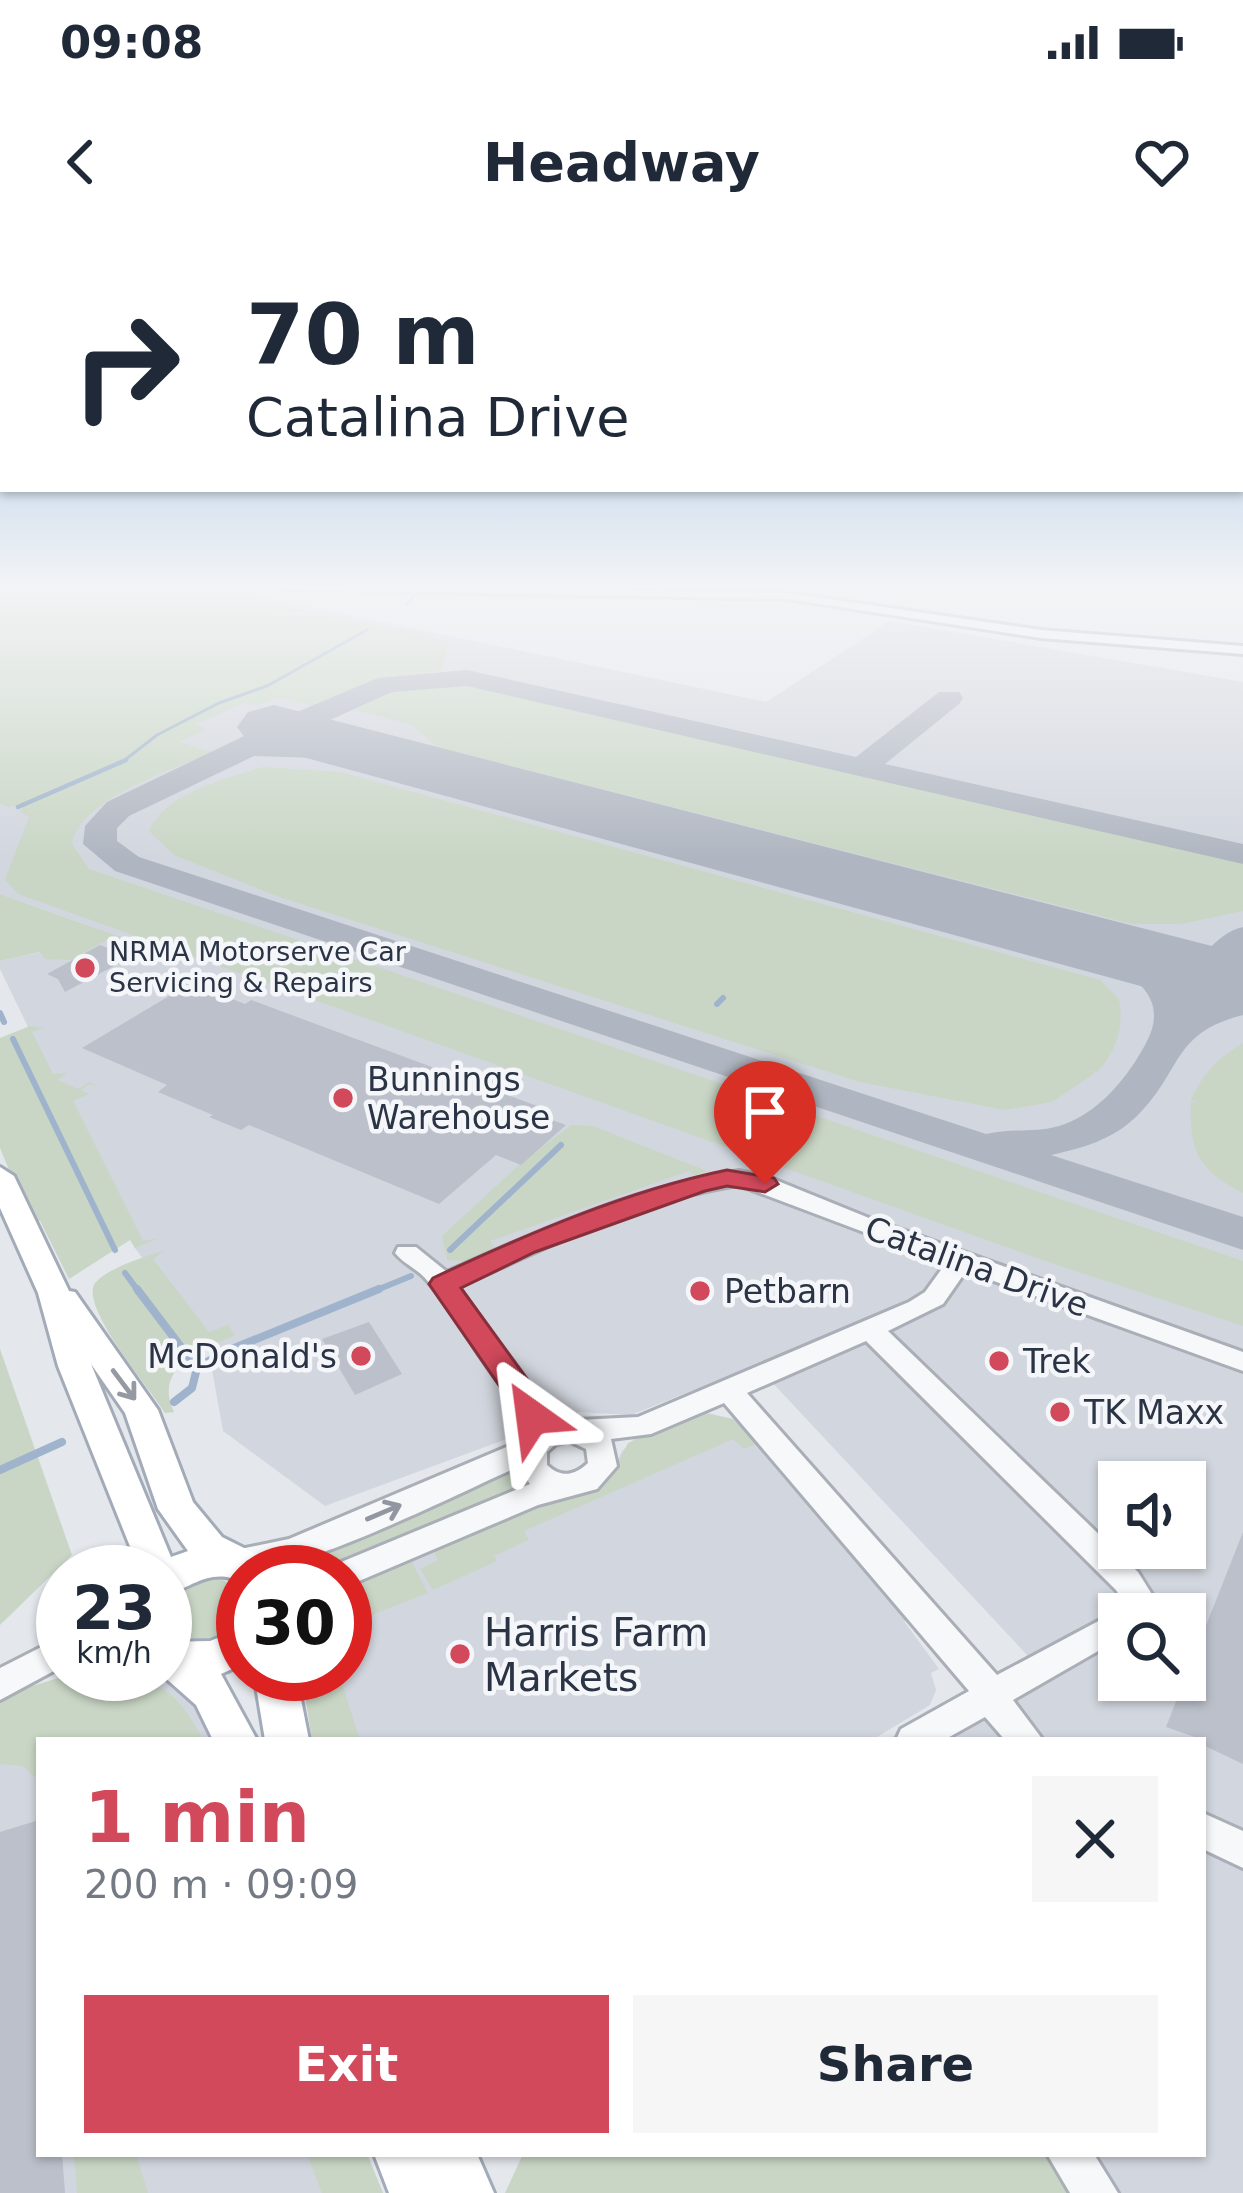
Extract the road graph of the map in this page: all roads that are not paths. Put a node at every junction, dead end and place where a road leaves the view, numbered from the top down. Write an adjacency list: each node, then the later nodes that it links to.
1 (0, 1176): 5 (main road)
2 (406, 1253): 4 (street)
3 (961, 1260): 4 (street, Catalina Drive); 6 (street); 7 (street, Catalina Drive)
4 (443, 1284): 9 (street)
5 (54, 1293): 15 (main road); 17 (main road, one-way to 17)
6 (870, 1329): 8 (street); 19 (street)
7 (1243, 1362)
8 (728, 1389): 10 (street); 25 (street)
9 (527, 1401): 11 (street); 12 (street)
10 (641, 1426): 11 (street); 13 (street)
11 (575, 1431): 12 (street); 13 (street)
12 (534, 1446): 14 (street); 16 (street, one-way to 12)
13 (600, 1470): 14 (street)
14 (569, 1486): 18 (street)
15 (148, 1545)
16 (307, 1545)
17 (216, 1552)
18 (372, 1563)
19 (1135, 1593)
20 (1098, 1635): 25 (street)
21 (36, 1665): 24 (street)
22 (192, 1673): 27 (main road)
23 (36, 1677): 24 (street)
24 (0, 1686)
25 (991, 1696): 29 (street); 30 (street)
26 (279, 1701): 28 (main road)
27 (234, 1737)
28 (285, 1737)
29 (918, 1737)
30 (1024, 1737)
31 (1206, 1832): 32 (street)
32 (1243, 1850)
33 (401, 2157): 36 (main road)
34 (451, 2157): 37 (main road)
35 (1070, 2157): 38 (street)
36 (416, 2193)
37 (467, 2193)
38 (1096, 2193)

